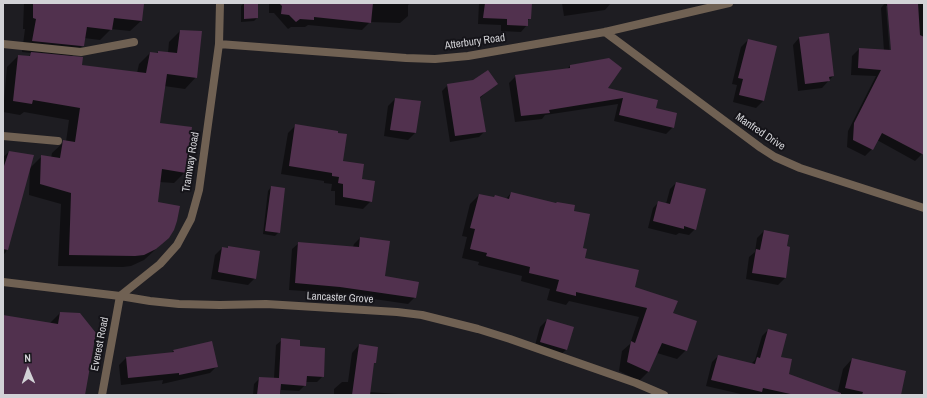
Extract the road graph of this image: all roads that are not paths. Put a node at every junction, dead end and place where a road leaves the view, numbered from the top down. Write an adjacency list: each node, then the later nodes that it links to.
1 (220, 3): 6 (street, Tramway Road)
2 (729, 3): 3 (street, Atterbury Road)
3 (605, 32): 6 (street, Atterbury Road); 9 (street, Manfred Drive)
4 (134, 42): 5 (street)
5 (3, 44)
6 (220, 44): 11 (street, Tramway Road)
7 (3, 136): 8 (street)
8 (58, 141)
9 (924, 208)
10 (3, 282): 11 (street, Lancaster Grove)
11 (120, 296): 12 (street, Everest Road); 13 (street, Lancaster Grove)
12 (102, 395)
13 (664, 395)

